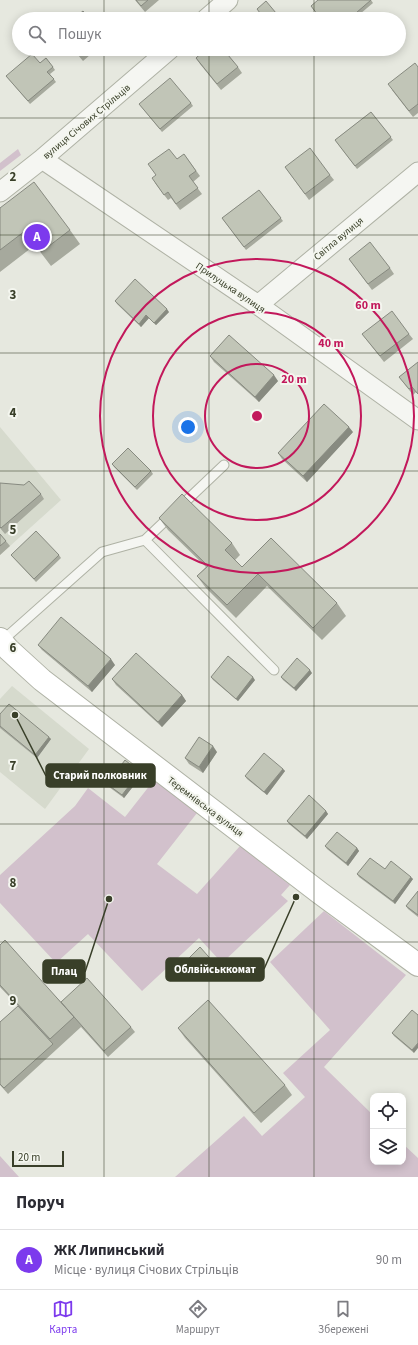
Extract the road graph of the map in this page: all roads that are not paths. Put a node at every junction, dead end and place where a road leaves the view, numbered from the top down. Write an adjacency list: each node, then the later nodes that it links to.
1 (228, 0): 2 (street)
2 (214, 12)
3 (162, 56): 4 (street, вулиця Січових Стрільців)
4 (42, 159): 6 (street, вулиця Січових Стрільців); 7 (street, Прилуцька вулиця)
5 (418, 172): 7 (street, Світла вулиця)
6 (0, 192)
7 (258, 305): 8 (street, Прилуцька вулиця)
8 (418, 420)
9 (224, 465): 10 (lane)
10 (145, 540): 11 (lane); 12 (lane)
11 (2, 647): 13 (street, Теремнівська вулиця)
12 (274, 670)
13 (418, 965)

